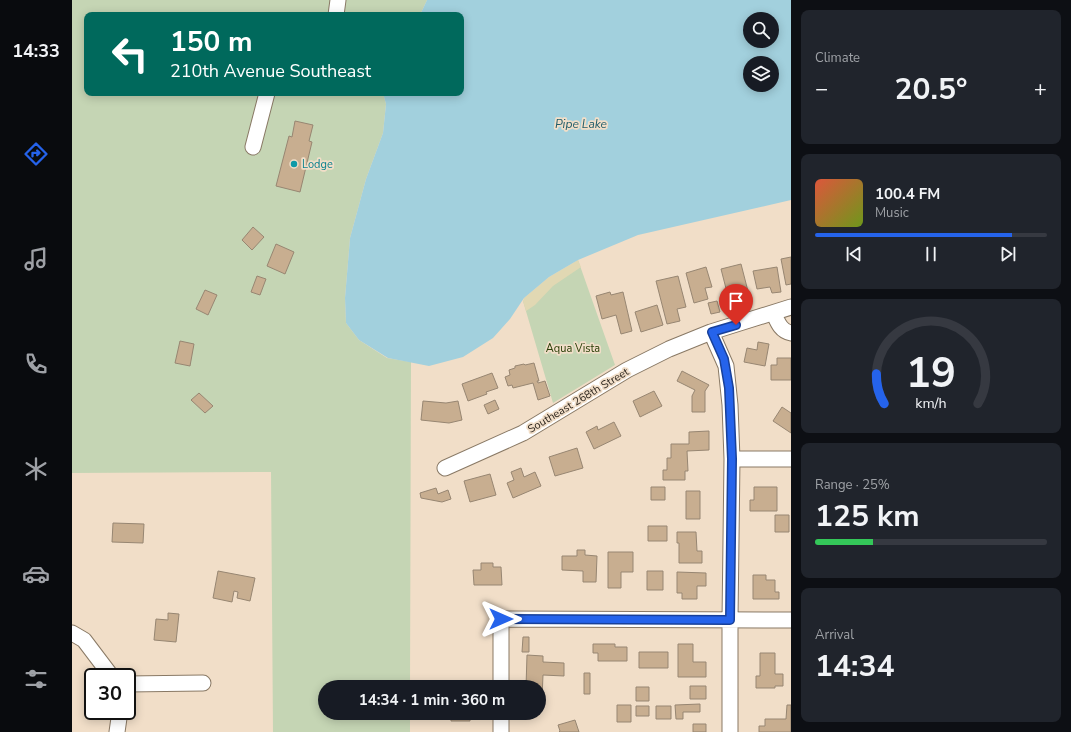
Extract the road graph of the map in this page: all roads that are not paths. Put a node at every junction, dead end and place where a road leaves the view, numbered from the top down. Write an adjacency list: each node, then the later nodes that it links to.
1 (338, 0): 2 (street)
2 (336, 12)
3 (266, 96): 4 (street)
4 (253, 147)
5 (791, 307): 6 (street, Southeast 268th Street)
6 (774, 314): 7 (street, Southeast 268th Street); 8 (street)
7 (712, 332): 9 (street); 11 (street, Southeast 268th Street)
8 (791, 333)
9 (732, 459): 10 (street); 12 (street)
10 (791, 459)
11 (445, 468)
12 (730, 620): 13 (street); 16 (street); 23 (street)
13 (791, 620)
14 (72, 633): 15 (street)
15 (105, 668)
16 (501, 680)
17 (203, 683): 18 (street)
18 (136, 684)
19 (119, 720): 21 (street)
20 (501, 720): 22 (street)
21 (117, 732)
22 (501, 732)
23 (730, 732)

